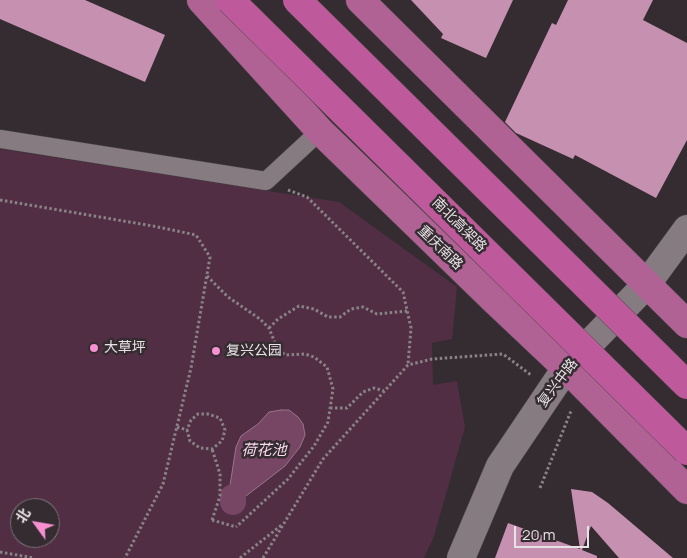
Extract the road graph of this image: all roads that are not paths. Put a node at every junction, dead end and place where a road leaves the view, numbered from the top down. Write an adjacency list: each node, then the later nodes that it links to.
1 (201, 0): 5 (main road, 重庆南路)
2 (230, 0): 12 (highway, 南北高架路, bridge)
3 (297, 0): 11 (highway, bridge)
4 (360, 0): 8 (main road)
5 (320, 131): 6 (street); 10 (main road, 重庆南路)
6 (0, 139)
7 (687, 229): 8 (main road, 复兴中路)
8 (646, 285): 9 (main road); 10 (main road, 复兴中路)
9 (687, 324)
10 (566, 368): 13 (main road, 重庆南路); 14 (main road, 复兴中路)
11 (687, 385)
12 (687, 451)
13 (687, 490)
14 (461, 558)

